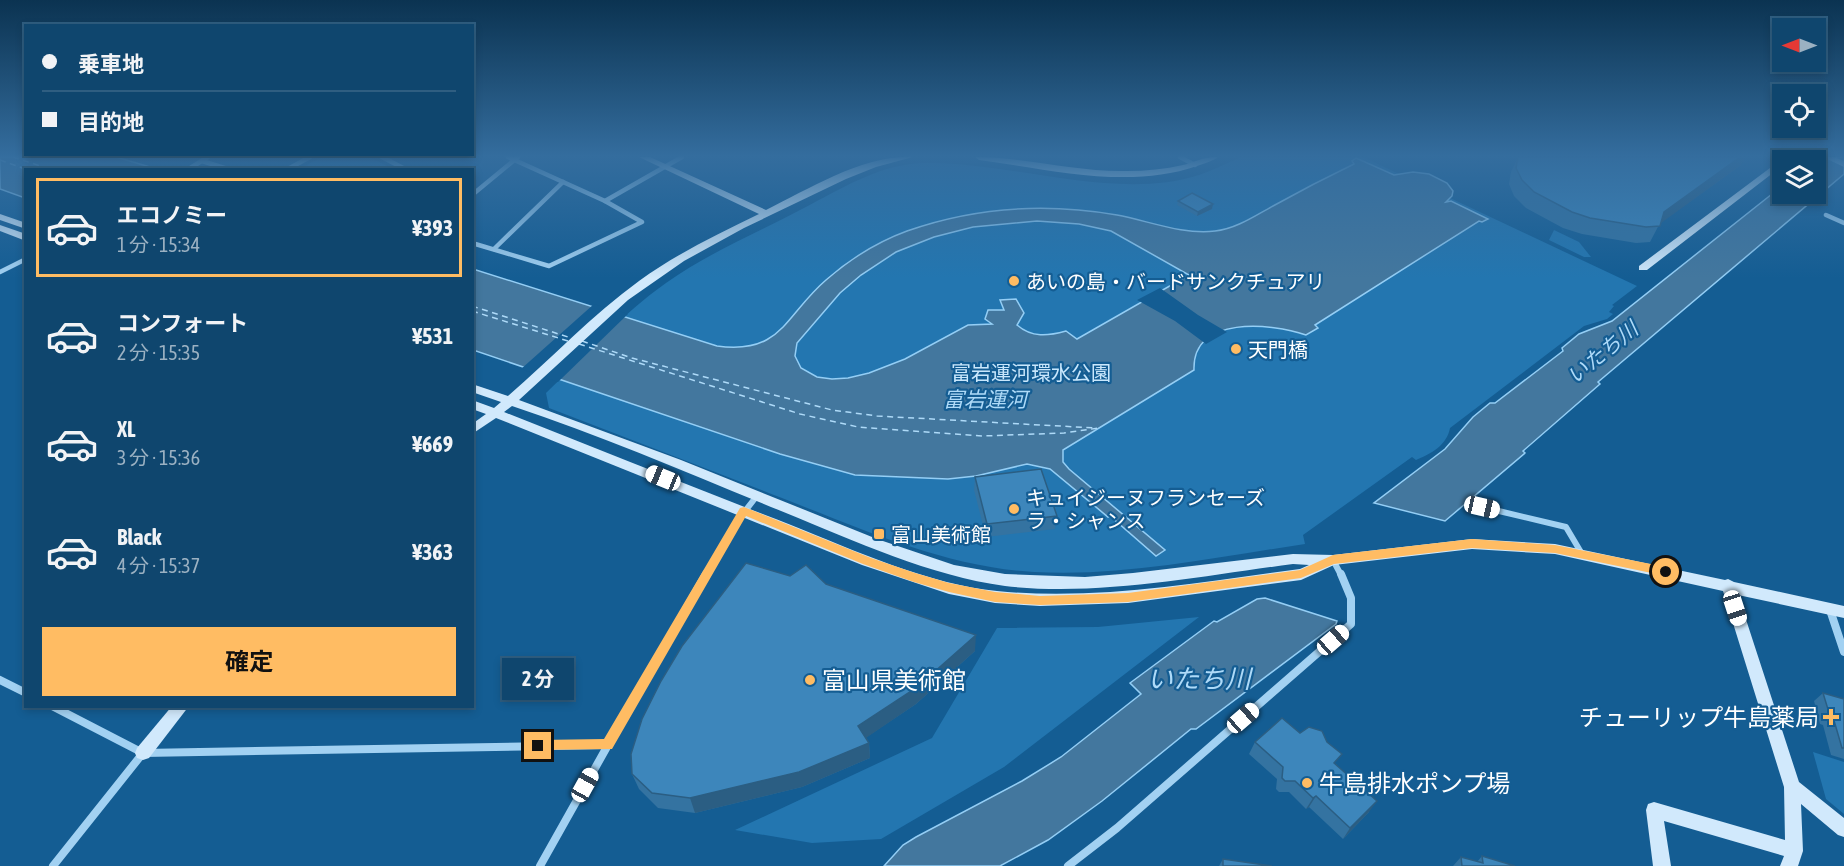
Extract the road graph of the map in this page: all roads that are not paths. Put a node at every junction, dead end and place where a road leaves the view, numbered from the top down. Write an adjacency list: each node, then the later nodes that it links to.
1 (546, 197): 17 (street)
2 (597, 197): 7 (street)
3 (611, 197): 7 (street)
4 (731, 197): 8 (street)
5 (798, 197): 8 (street)
6 (1735, 197): 19 (street)
7 (605, 201): 17 (street)
8 (767, 214): 22 (street)
9 (1826, 215): 12 (street)
10 (1844, 216): 12 (street)
11 (0, 217): 13 (street)
12 (1841, 222)
13 (24, 225)
14 (0, 228): 15 (street)
15 (24, 237)
16 (474, 244): 17 (street)
17 (494, 249)
18 (24, 260): 20 (street)
19 (1643, 268)
20 (0, 272)
21 (474, 389): 22 (street)
22 (510, 401): 24 (street); 26 (street)
23 (474, 405): 24 (street)
24 (496, 412): 25 (street); 28 (street)
25 (474, 428)
26 (756, 497): 28 (street); 30 (street)
27 (1482, 507): 29 (street)
28 (744, 511): 30 (street); 38 (street)
29 (1582, 555): 30 (street); 31 (street)
30 (1337, 559): 45 (street)
31 (1728, 585): 32 (street); 40 (street)
32 (1837, 610): 33 (street)
33 (1844, 652)
34 (0, 680): 35 (street)
35 (24, 692)
36 (56, 708): 39 (street)
37 (180, 708): 39 (street)
38 (608, 745): 39 (street); 44 (street)
39 (143, 753): 43 (street)
40 (1792, 787): 41 (street); 42 (street)
41 (1844, 828)
42 (1791, 858): 46 (street)
43 (53, 866)
44 (540, 866)
45 (1068, 866)
46 (1662, 866)

